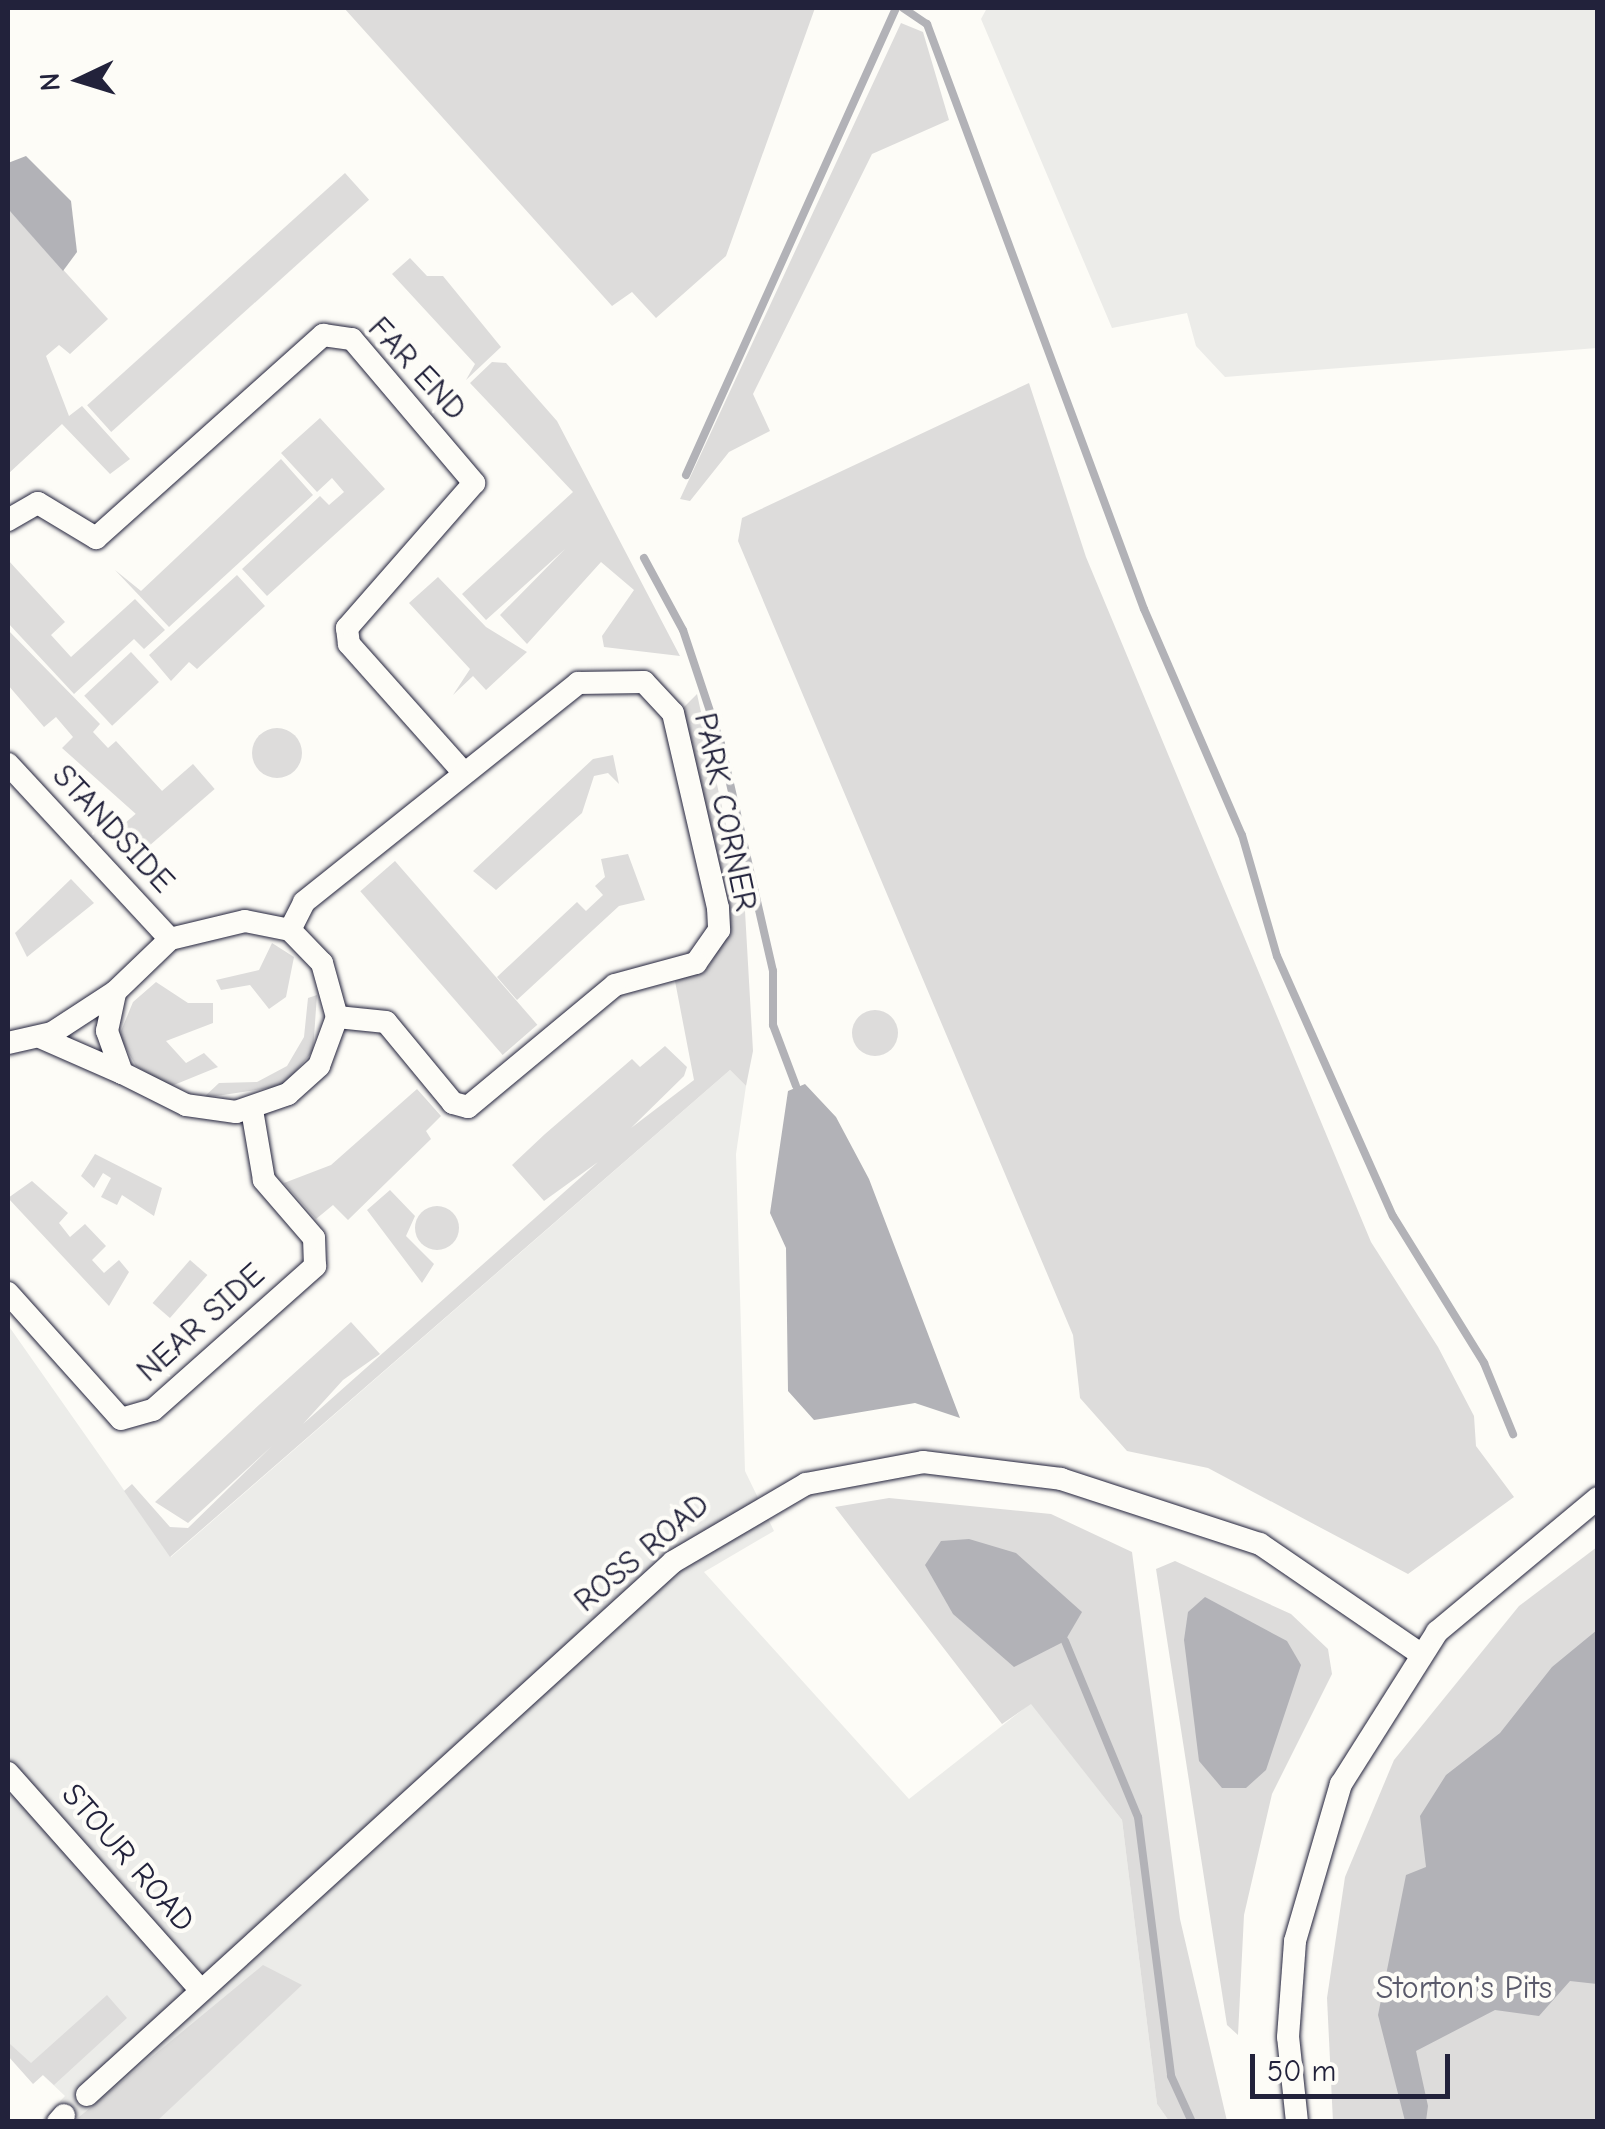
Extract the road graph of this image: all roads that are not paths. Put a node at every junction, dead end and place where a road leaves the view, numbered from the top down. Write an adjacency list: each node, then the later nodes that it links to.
1 (8, 520): 3 (street, FAR END)
2 (8, 764): 5 (street, STANDSIDE)
3 (464, 773): 4 (street, PARK CORNER); 7 (street, PARK CORNER)
4 (290, 930): 5 (street); 7 (street)
5 (170, 939): 6 (street)
6 (116, 992): 8 (street); 10 (street)
7 (337, 1017): 11 (street)
8 (47, 1035): 9 (street); 10 (street)
9 (8, 1043)
10 (122, 1073): 11 (street)
11 (252, 1110): 12 (street, NEAR SIDE)
12 (8, 1293)
13 (1598, 1498): 14 (street)
14 (1419, 1652): 16 (street, ROSS ROAD); 18 (street)
15 (8, 1772): 16 (street, STOUR ROAD)
16 (198, 1987): 17 (street, ROSS ROAD)
17 (87, 2095)
18 (1296, 2122)

